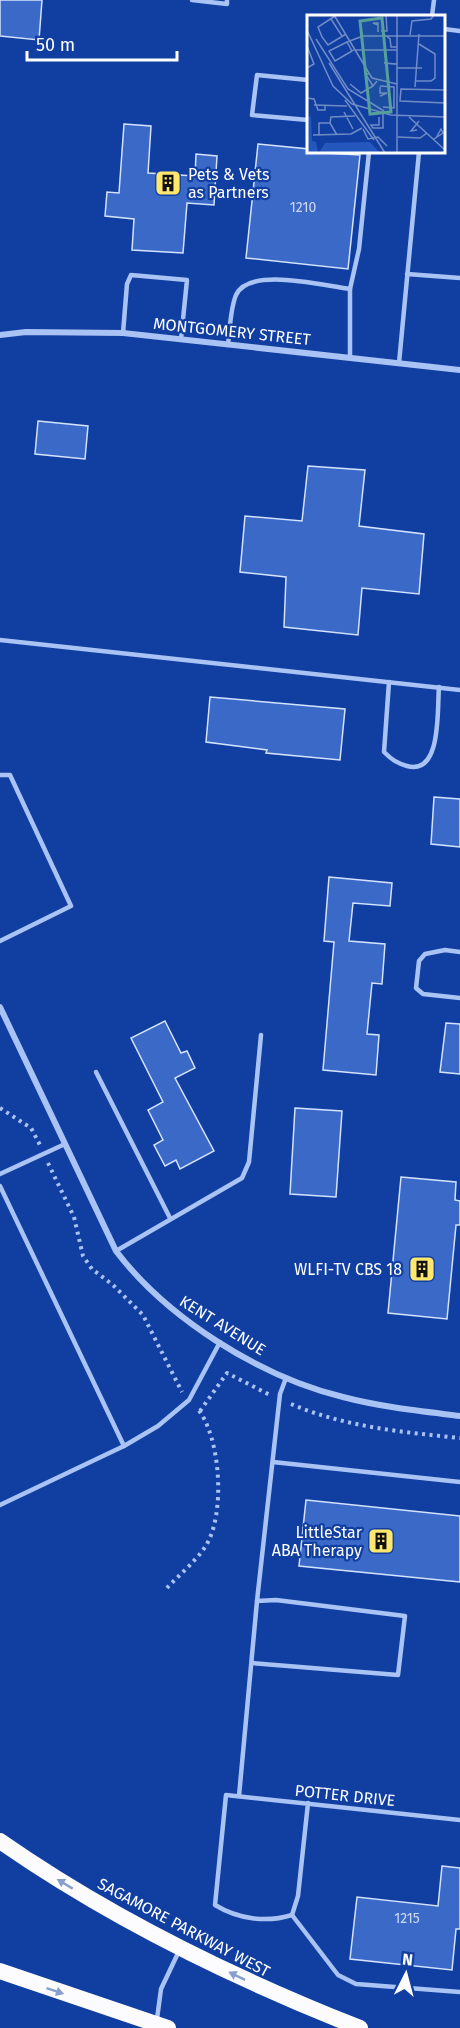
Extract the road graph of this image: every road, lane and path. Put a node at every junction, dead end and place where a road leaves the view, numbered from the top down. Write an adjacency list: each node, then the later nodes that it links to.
1 (192, 0): 2 (lane)
2 (227, 0)
3 (434, 0): 4 (lane)
4 (432, 15)
5 (445, 29): 6 (lane)
6 (460, 31)
7 (307, 80): 8 (lane)
8 (307, 120)
9 (369, 153): 13 (lane)
10 (419, 153): 11 (lane)
11 (407, 274): 12 (lane); 19 (lane)
12 (460, 278)
13 (350, 289): 17 (lane); 18 (lane)
14 (123, 333): 15 (street, MONTGOMERY STREET); 16 (street, MONTGOMERY STREET); 16 (lane)
15 (0, 335)
16 (181, 339): 17 (street, MONTGOMERY STREET)
17 (228, 346): 18 (street, MONTGOMERY STREET)
18 (350, 358): 19 (street, MONTGOMERY STREET)
19 (399, 363): 20 (street, MONTGOMERY STREET)
20 (460, 370)
21 (0, 640): 22 (lane)
22 (389, 682): 23 (lane); 23 (lane)
23 (439, 687): 24 (lane)
24 (460, 690)
25 (0, 775): 26 (lane)
26 (0, 941)
27 (460, 952): 28 (lane)
28 (460, 998)
29 (0, 1007): 33 (street, KENT AVENUE)
30 (261, 1035): 38 (lane)
31 (96, 1072): 38 (lane)
32 (0, 1108): 34 (path)
33 (65, 1144): 36 (lane); 39 (street, KENT AVENUE)
34 (41, 1146)
35 (53, 1173): 42 (path)
36 (0, 1174)
37 (0, 1186): 47 (lane)
38 (170, 1218): 39 (lane)
39 (116, 1251): 40 (street, KENT AVENUE)
40 (220, 1342): 41 (street, KENT AVENUE); 47 (lane)
41 (286, 1378): 45 (street, KENT AVENUE); 48 (lane)
42 (182, 1392)
43 (267, 1394): 51 (path)
44 (297, 1406): 46 (path)
45 (460, 1416)
46 (460, 1438)
47 (124, 1446): 50 (lane)
48 (273, 1462): 49 (lane); 52 (lane)
49 (460, 1482)
50 (0, 1505)
51 (167, 1588)
52 (257, 1601): 53 (lane); 53 (lane)
53 (252, 1663): 54 (lane)
54 (239, 1796): 55 (lane, POTTER DRIVE); 58 (lane, POTTER DRIVE)
55 (308, 1803): 56 (lane, POTTER DRIVE); 58 (lane)
56 (460, 1820)
57 (0, 1841): 59 (highway, SAGAMORE PARKWAY WEST, one-way to 57)
58 (292, 1916): 61 (lane)
59 (181, 1949): 62 (lane); 63 (highway, SAGAMORE PARKWAY WEST, one-way to 59)
60 (0, 1971): 62 (highway, one-way to 62)
61 (460, 1992)
62 (161, 2027)
63 (360, 2028)

